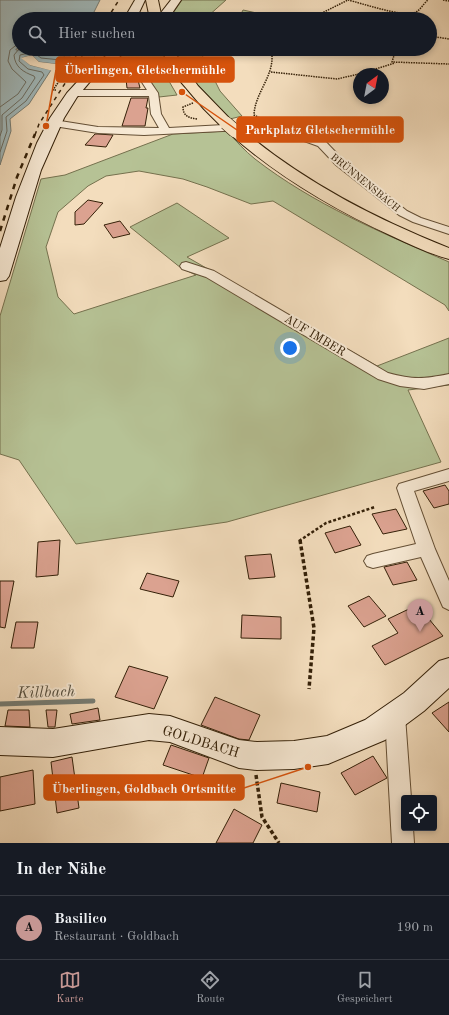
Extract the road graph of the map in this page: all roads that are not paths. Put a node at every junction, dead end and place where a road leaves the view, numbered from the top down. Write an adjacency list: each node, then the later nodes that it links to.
1 (140, 0): 3 (street)
2 (176, 0): 4 (street)
3 (134, 12)
4 (156, 12)
5 (107, 56): 8 (street)
6 (170, 56): 13 (main road)
7 (142, 76): 9 (street)
8 (74, 93): 9 (street); 10 (street)
9 (153, 93): 11 (street)
10 (54, 123): 11 (street, BRÜNNENSBACH); 15 (street)
11 (166, 131): 12 (street, BRÜNNENSBACH)
12 (449, 232)
13 (449, 254)
14 (186, 266): 16 (street, AUF IMBER)
15 (0, 276)
16 (449, 379)
17 (449, 475): 18 (street)
18 (426, 549): 19 (street); 20 (street)
19 (373, 561)
20 (449, 602)
21 (449, 670): 22 (street, GOLDBACH)
22 (396, 716): 23 (street, GOLDBACH); 24 (street)
23 (0, 741)
24 (403, 843)

